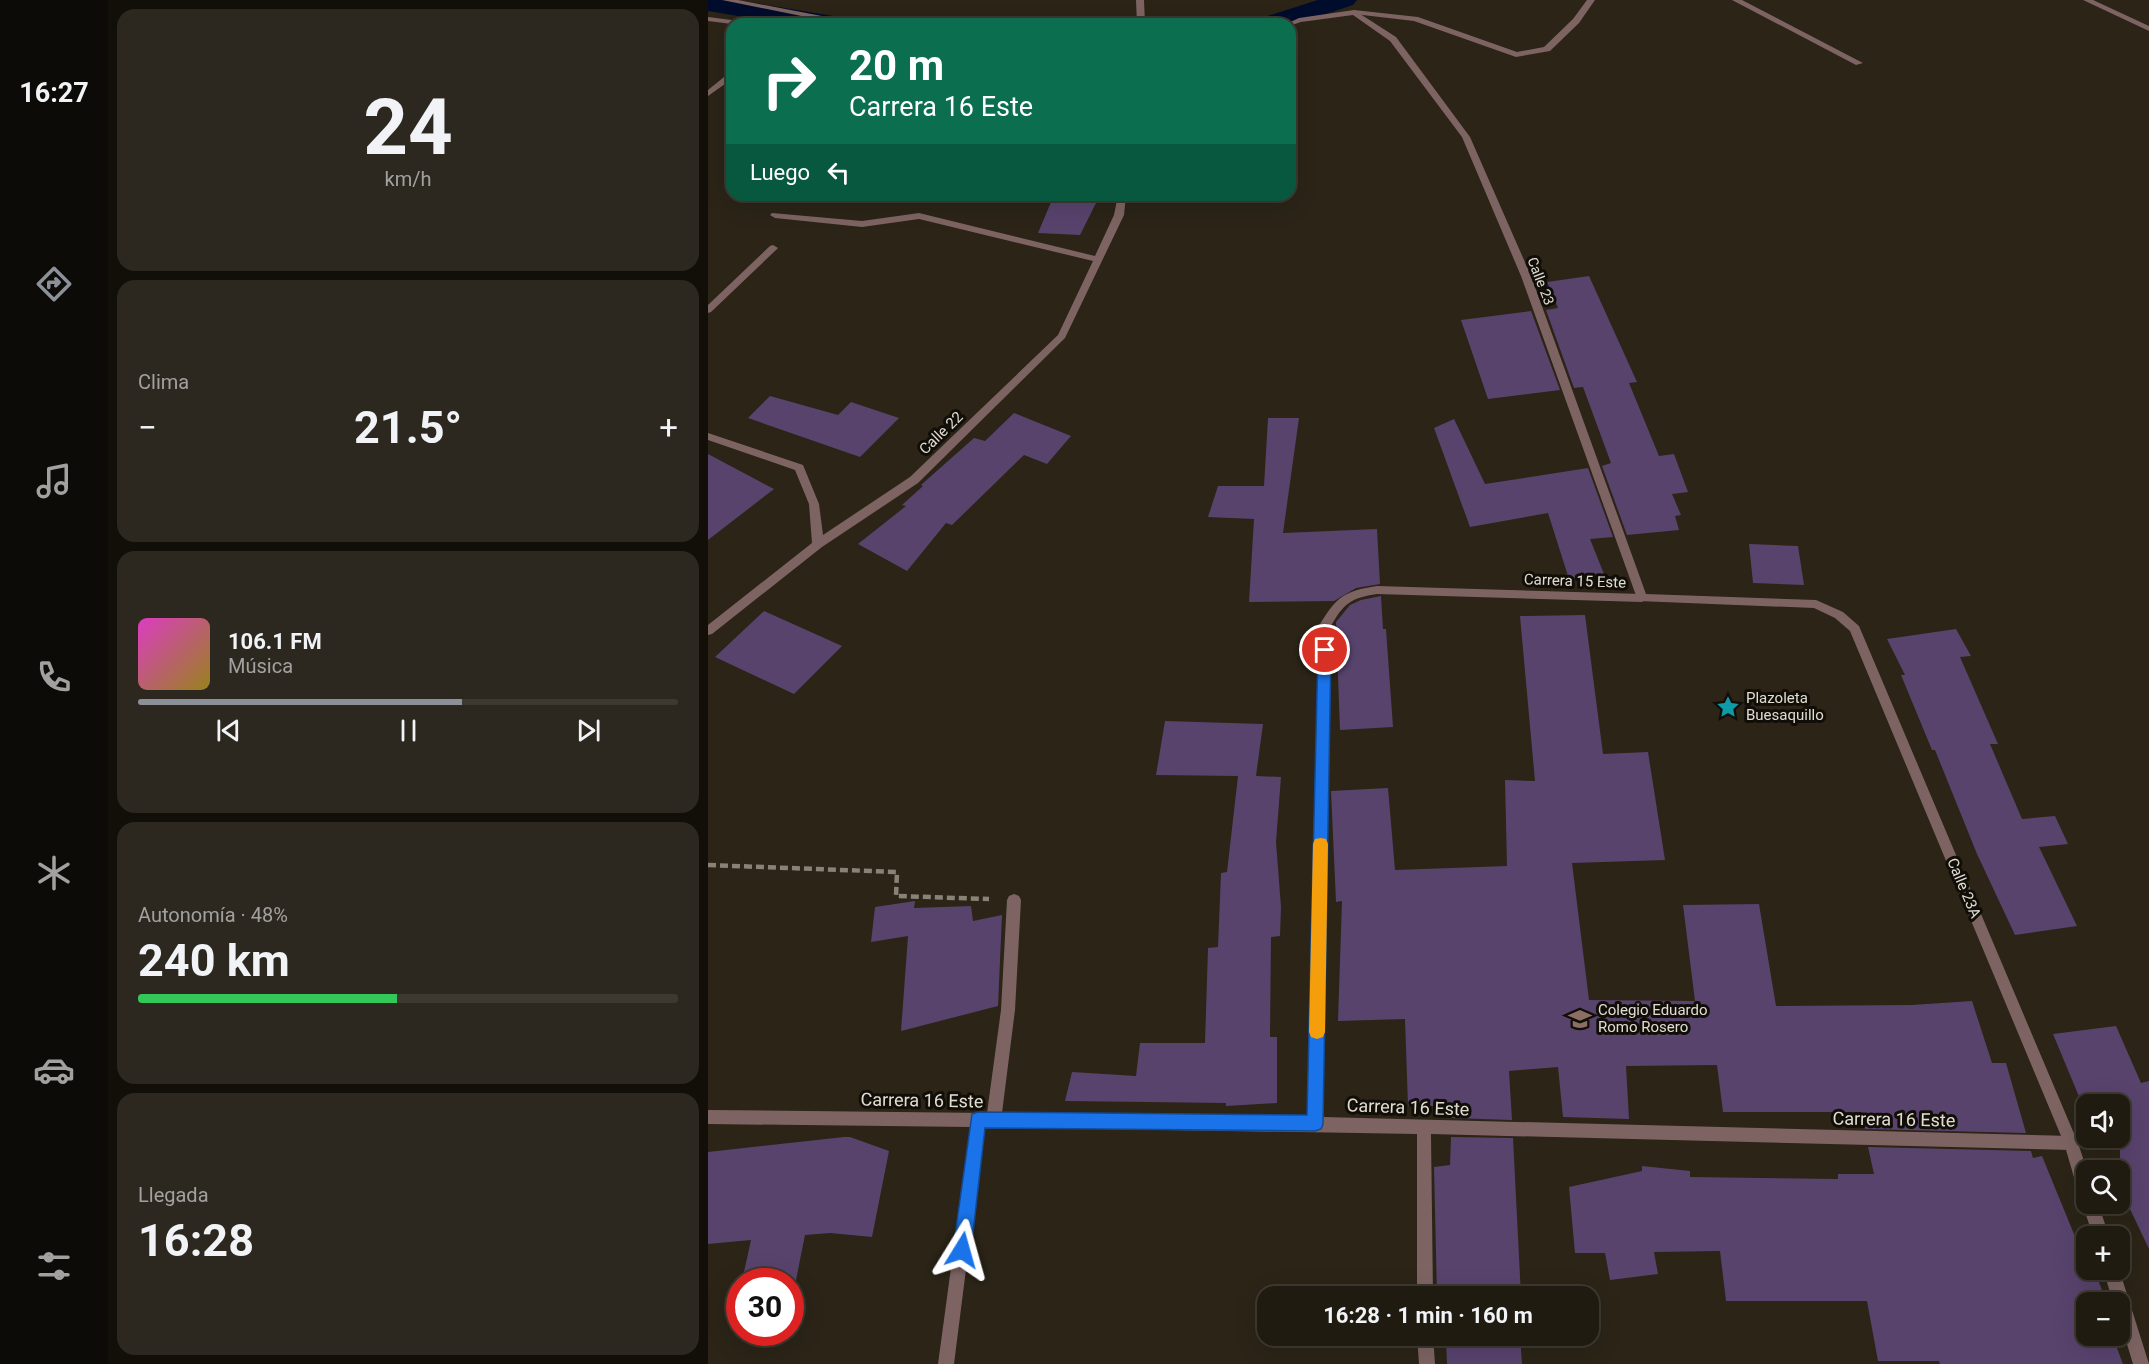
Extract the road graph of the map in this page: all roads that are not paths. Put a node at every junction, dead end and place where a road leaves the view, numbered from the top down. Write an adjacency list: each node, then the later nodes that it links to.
1 (726, 0): 7 (street)
2 (1140, 0): 8 (street)
3 (1591, 0): 6 (street)
4 (1737, 0): 13 (street)
5 (2087, 0): 12 (street)
6 (1354, 12): 11 (street); 23 (street, Calle 23)
7 (821, 18)
8 (1141, 18)
9 (708, 19): 10 (street)
10 (726, 21)
11 (1296, 21)
12 (2149, 29)
13 (1859, 63)
14 (726, 80): 15 (street)
15 (708, 94)
16 (1121, 201): 19 (street, Calle 22)
17 (775, 215): 19 (street)
18 (772, 248): 20 (street)
19 (1098, 259): 22 (street, Calle 22)
20 (708, 310)
21 (708, 436): 22 (street)
22 (818, 544): 25 (street, Calle 22)
23 (1642, 598): 24 (street, Carrera 15 Este); 29 (street, Carrera 15 Este)
24 (1816, 604): 31 (street, Calle 23A)
25 (708, 631)
26 (1014, 900): 28 (street)
27 (708, 1117): 28 (street, Carrera 16 Este)
28 (986, 1120): 29 (street, Carrera 16 Este); 36 (street)
29 (1315, 1124): 30 (street, Carrera 16 Este)
30 (1424, 1127): 31 (street, Carrera 16 Este); 34 (street)
31 (2071, 1143): 32 (street, Calle 23A)
32 (2076, 1160)
33 (2114, 1280): 38 (street)
34 (1425, 1286)
35 (1426, 1346): 37 (street)
36 (946, 1364)
37 (1427, 1364)
38 (2141, 1364)

